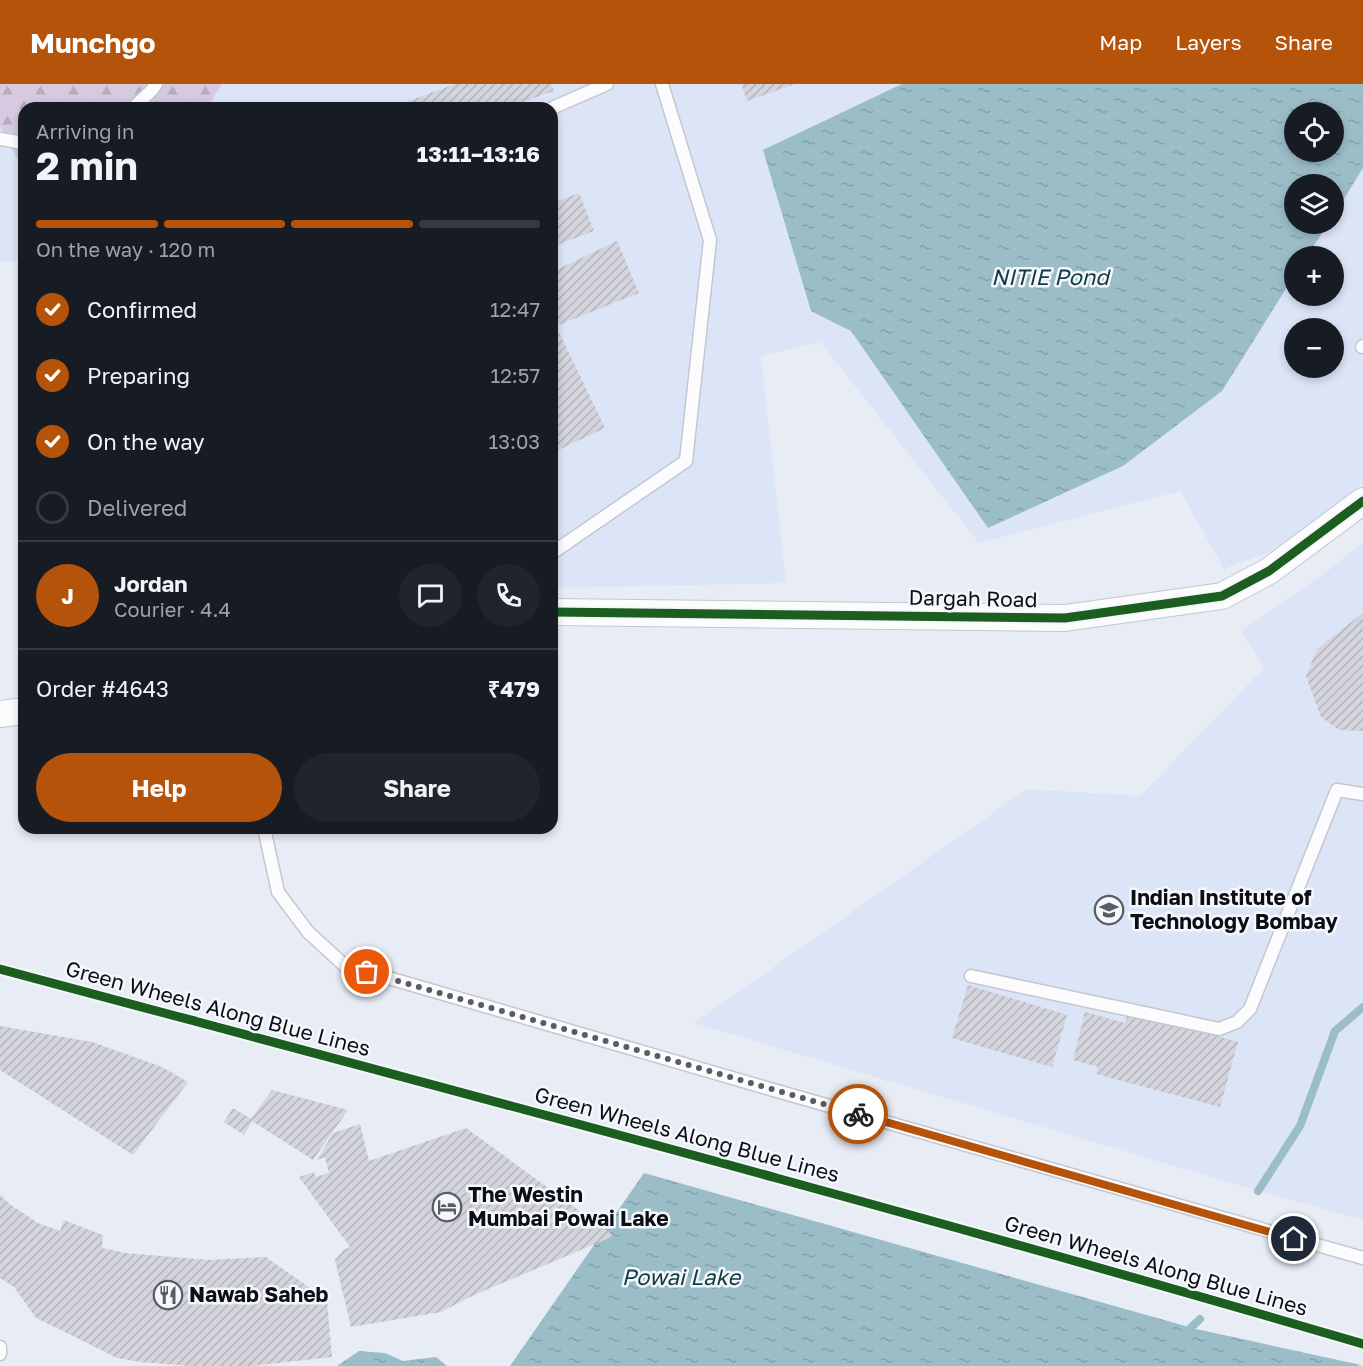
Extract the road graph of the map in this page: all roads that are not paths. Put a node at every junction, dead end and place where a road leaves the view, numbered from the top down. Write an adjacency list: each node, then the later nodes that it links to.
1 (156, 84): 4 (lane)
2 (607, 84): 5 (lane)
3 (662, 84): 9 (lane)
4 (139, 102)
5 (558, 105)
6 (0, 140): 7 (lane)
7 (18, 142)
8 (1363, 501): 10 (street, Dargah Road)
9 (558, 549)
10 (558, 612)
11 (18, 712): 12 (street)
12 (0, 714)
13 (1363, 794): 15 (lane)
14 (265, 834): 16 (lane)
15 (971, 976)
16 (1363, 1258)
17 (0, 1347): 18 (lane)
18 (0, 1354)

